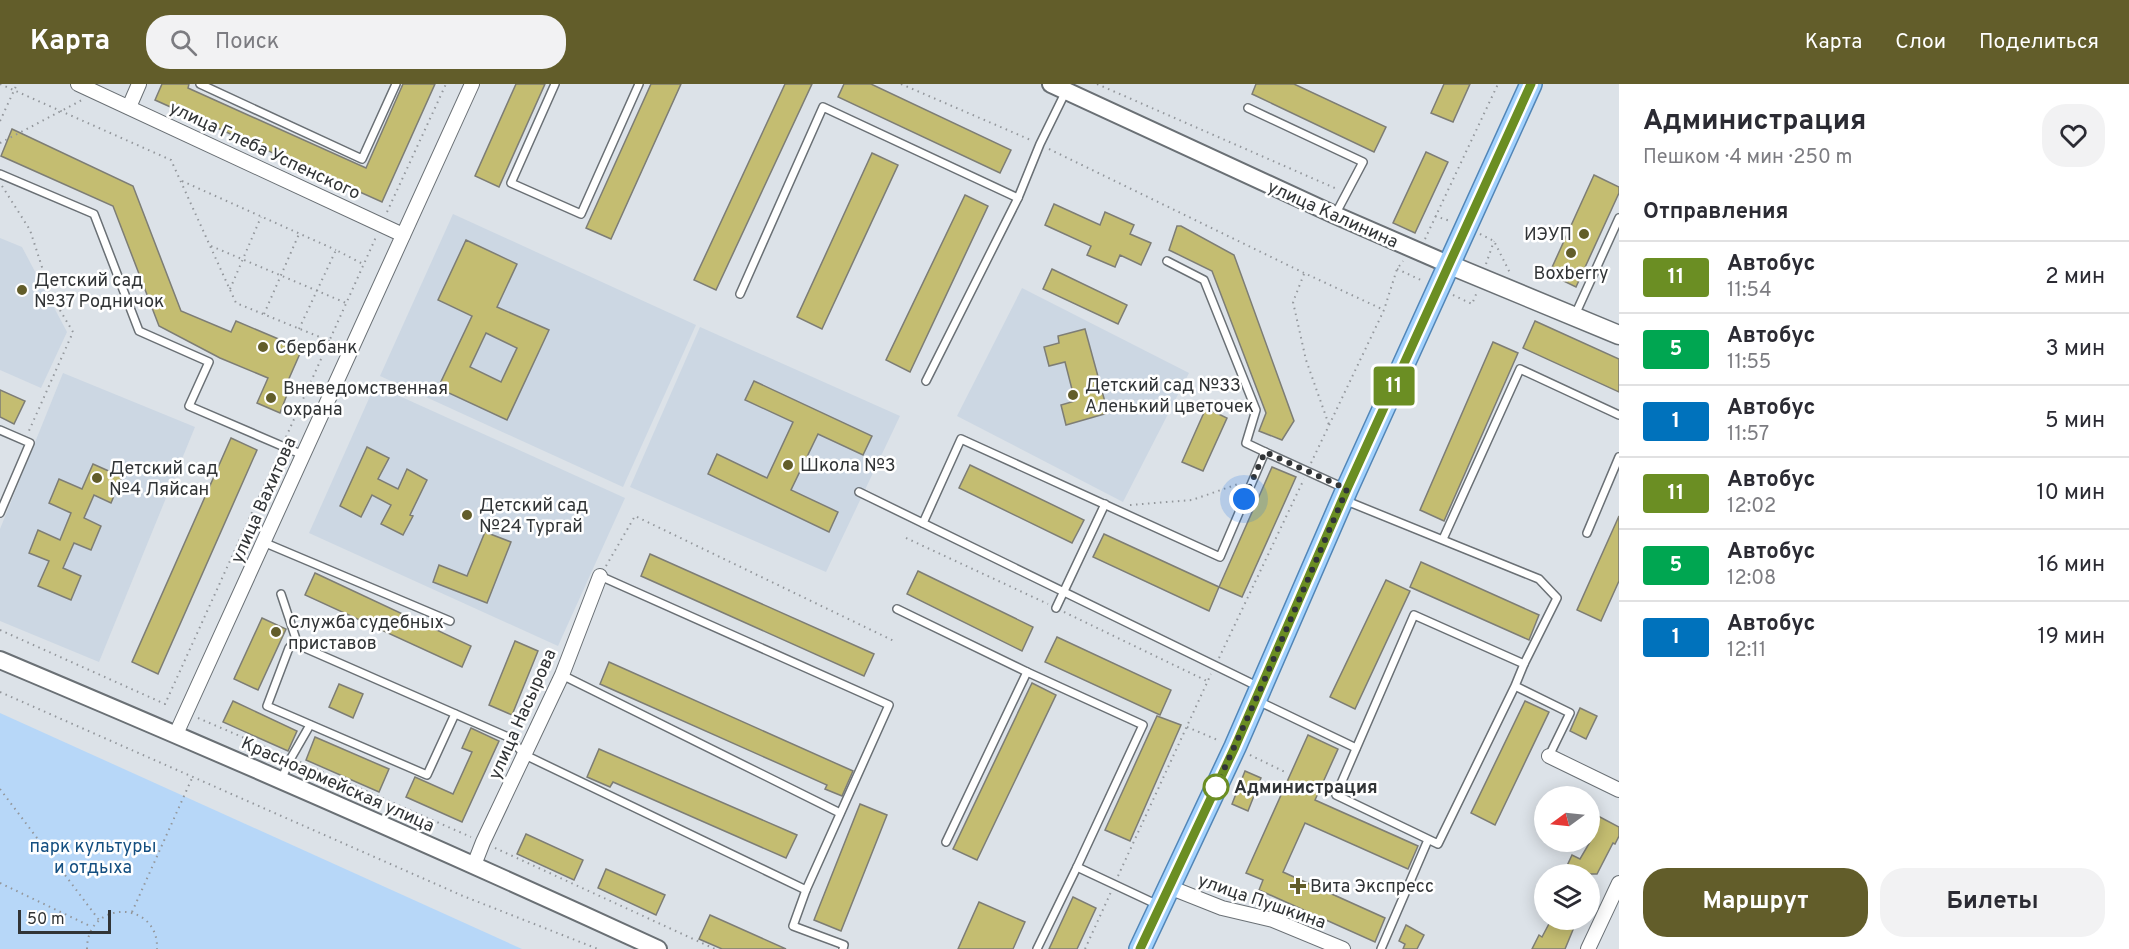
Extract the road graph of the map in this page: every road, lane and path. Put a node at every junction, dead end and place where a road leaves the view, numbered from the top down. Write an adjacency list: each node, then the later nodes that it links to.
1 (0, 84): 16 (path)
2 (17, 84): 16 (path)
3 (78, 84): 17 (street, улица Глеба Успенского)
4 (139, 84): 18 (street)
5 (201, 84): 6 (lane)
6 (396, 84)
7 (446, 84): 33 (path)
8 (472, 84): 36 (street, улица Вахитова)
9 (555, 84): 10 (lane)
10 (639, 84)
11 (902, 84): 23 (path)
12 (1097, 84): 27 (path)
13 (1498, 84): 30 (path)
14 (1532, 84): 34 (main road)
15 (1058, 87): 23 (lane); 29 (street, улица Калинина)
16 (14, 90): 20 (path); 21 (path)
17 (98, 93): 18 (street, улица Глеба Успенского); 20 (path)
18 (129, 106): 33 (street, улица Глеба Успенского)
19 (1248, 108): 27 (lane)
20 (60, 111): 22 (path); 25 (path)
21 (0, 121)
22 (0, 143)
23 (1040, 144): 28 (lane); 44 (path)
24 (0, 174): 62 (lane)
25 (180, 180): 31 (path); 37 (path)
26 (0, 183): 61 (path)
27 (1347, 193): 29 (lane)
28 (1018, 198): 49 (lane); 57 (lane)
29 (1335, 215): 38 (street, улица Калинина)
30 (1436, 216): 34 (path); 38 (path)
31 (261, 217): 35 (path); 40 (path)
32 (1619, 218): 53 (lane)
33 (382, 225): 36 (street, улица Глеба Успенского); 42 (path)
34 (1467, 228): 43 (main road); 46 (path)
35 (299, 234): 39 (path); 45 (path)
36 (403, 235): 64 (street, улица Вахитова)
37 (210, 246): 40 (path); 47 (path)
38 (1411, 249): 43 (street, улица Калинина); 51 (path)
39 (336, 250): 42 (path); 48 (path)
40 (242, 259): 45 (path); 47 (path)
41 (1167, 261): 63 (lane)
42 (364, 264): 50 (path)
43 (1450, 265): 53 (main road, улица Калинина); 69 (main road)
44 (1305, 273): 51 (path); 59 (path)
45 (281, 276): 48 (path); 52 (path)
46 (1512, 278)
47 (230, 289): 52 (path)
48 (317, 291): 50 (path); 54 (path)
49 (740, 294)
50 (346, 303): 56 (path)
51 (1384, 310): 59 (path)
52 (264, 314): 54 (path)
53 (1575, 315): 55 (main road, улица Калинина)
54 (299, 329): 56 (path)
55 (1619, 335)
56 (331, 341): 62 (path)
57 (926, 381)
58 (1619, 415): 75 (lane)
59 (1329, 425): 66 (path)
60 (0, 430): 61 (lane)
61 (24, 441): 71 (lane)
62 (282, 446): 64 (lane); 83 (path)
63 (1265, 452): 66 (lane); 67 (lane)
64 (303, 455): 76 (street, улица Вахитова)
65 (1619, 457): 73 (lane)
66 (1307, 471): 69 (lane); 88 (path)
67 (1253, 479): 70 (path); 70 (lane)
68 (859, 492): 72 (lane)
69 (1345, 494): 75 (lane); 94 (main road)
70 (1109, 505): 72 (lane); 78 (lane)
71 (0, 513)
72 (922, 523): 78 (lane)
73 (1587, 533)
74 (906, 538): 80 (path)
75 (1443, 539): 87 (lane)
76 (263, 542): 82 (lane); 95 (street, улица Вахитова)
77 (600, 576): 85 (path); 90 (street, улица Насырова); 107 (lane)
78 (1064, 592): 80 (lane); 88 (lane)
79 (281, 594): 84 (lane)
80 (1056, 608): 91 (path)
81 (897, 609): 89 (lane)
82 (450, 621)
83 (0, 630)
84 (296, 640): 96 (lane); 97 (lane)
85 (894, 641)
86 (0, 660): 98 (street, Красноармейская улица)
87 (1524, 664): 92 (lane); 99 (lane)
88 (1215, 666): 91 (path); 94 (lane)
89 (1027, 672): 110 (lane); 112 (lane)
90 (562, 675): 100 (street, улица Насырова); 107 (lane)
91 (1208, 681): 115 (path)
92 (1515, 686): 101 (lane); 108 (lane)
93 (0, 692): 103 (path)
94 (1258, 694): 99 (lane); 117 (main road)
95 (186, 712): 98 (street, улица Вахитова); 102 (path)
96 (455, 714): 97 (lane); 100 (lane)
97 (310, 724): 102 (lane)
98 (176, 734): 104 (street, Красноармейская улица)
99 (1356, 748): 108 (lane)
100 (525, 755): 109 (street, улица Насырова); 116 (lane)
101 (1549, 756): 106 (street)
102 (291, 758): 104 (lane); 109 (path)
103 (193, 776): 118 (path); 123 (path)
104 (281, 780): 111 (street, Красноармейская улица)
105 (0, 789): 119 (path)
106 (1619, 790)
107 (840, 813): 116 (lane)
108 (1428, 840): 131 (lane)
109 (483, 842): 111 (street, улица Насырова); 125 (path)
110 (946, 842)
111 (474, 866): 124 (street, Красноармейская улица)
112 (1077, 867): 115 (lane); 127 (lane)
113 (0, 883): 120 (path)
114 (1619, 884): 132 (street)
115 (1114, 885): 117 (lane); 128 (path)
116 (806, 890): 126 (lane)
117 (1165, 896): 129 (main road); 130 (street, улица Пушкина)
118 (132, 912): 119 (path); 122 (path)
119 (99, 920): 120 (path)
120 (92, 927): 121 (path)
121 (87, 949)
122 (157, 949)
123 (597, 949)
124 (658, 949)
125 (715, 949)
126 (843, 949)
127 (1037, 949)
128 (1085, 949)
129 (1140, 949)
130 (1343, 949)
131 (1381, 949)
132 (1588, 949)

